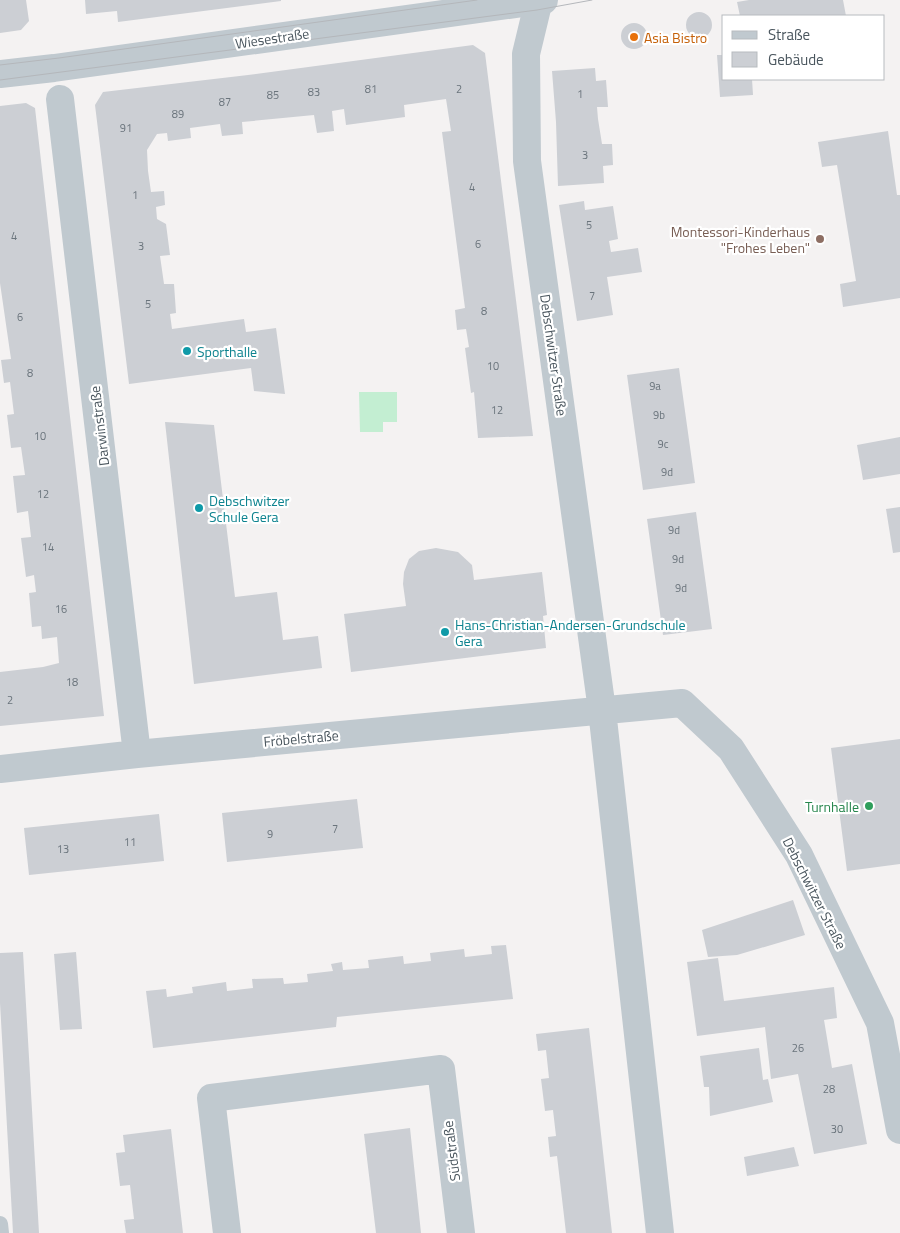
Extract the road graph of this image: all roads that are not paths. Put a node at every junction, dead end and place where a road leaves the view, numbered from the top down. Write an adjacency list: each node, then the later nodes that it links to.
1 (541, 0): 2 (street, Wiesestraße); 4 (street, Debschwitzer Straße)
2 (0, 74)
3 (60, 99): 5 (street, Darwinstraße)
4 (602, 710): 5 (street, Fröbelstraße); 7 (street, Debschwitzer Straße); 12 (street, Debschwitzer Straße)
5 (137, 754): 6 (street, Fröbelstraße)
6 (0, 769)
7 (900, 1130)
8 (0, 1224): 9 (lane)
9 (0, 1233)
10 (227, 1233): 11 (street, Südstraße)
11 (461, 1233)
12 (660, 1233)

